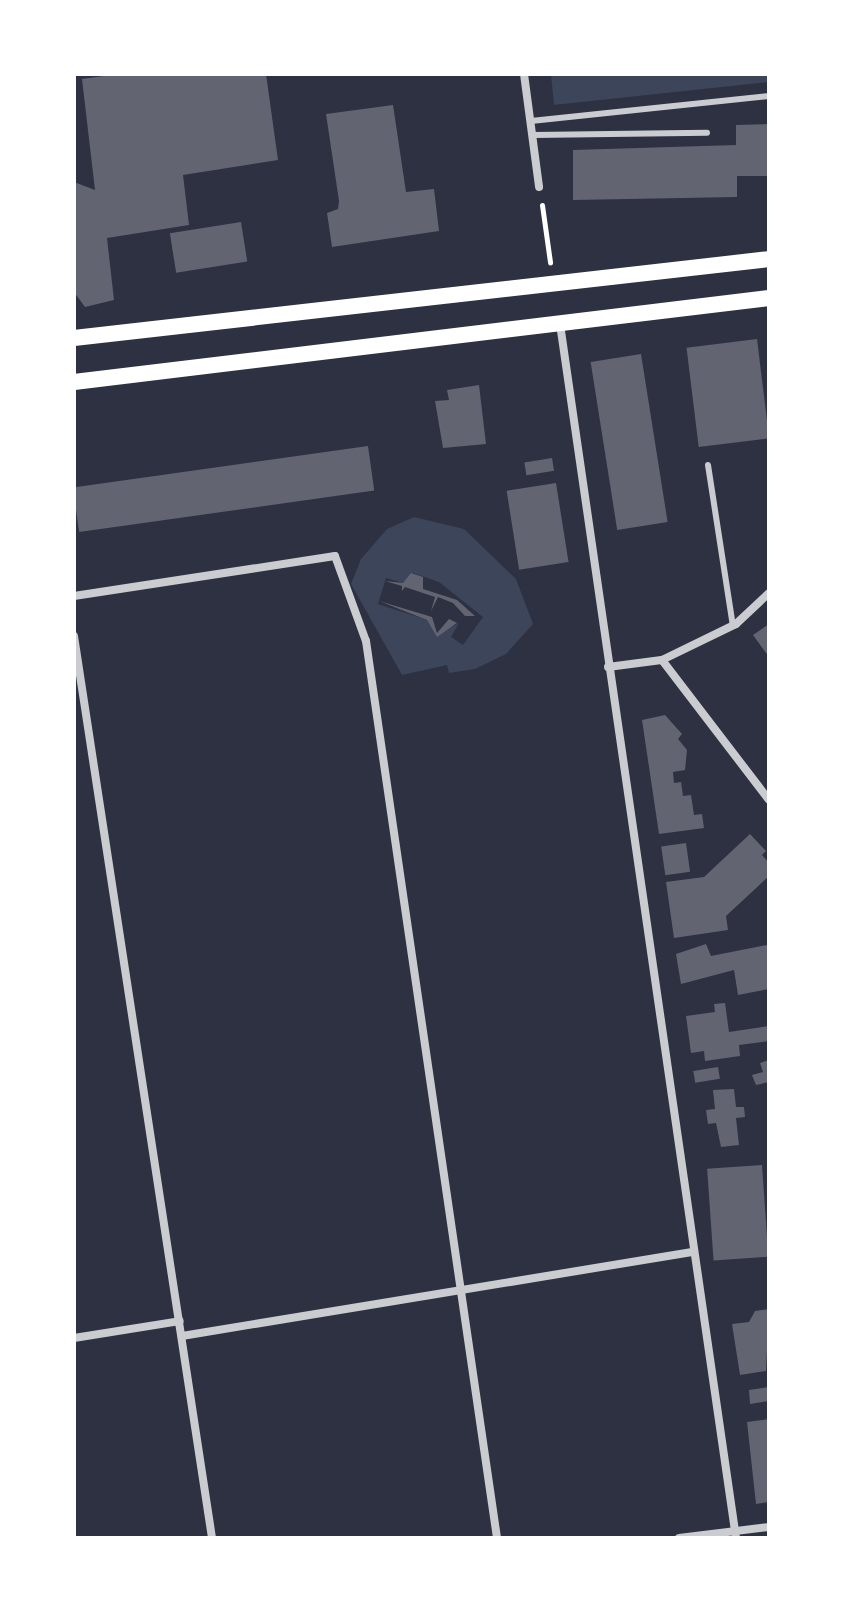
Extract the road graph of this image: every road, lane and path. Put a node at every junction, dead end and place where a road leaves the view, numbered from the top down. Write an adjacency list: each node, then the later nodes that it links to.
1 (524, 74): 3 (street)
2 (769, 96): 3 (lane)
3 (531, 121): 5 (street)
4 (707, 133): 5 (lane)
5 (533, 135): 6 (street)
6 (539, 187): 8 (path)
7 (769, 259): 8 (main road)
8 (552, 283): 11 (main road)
9 (769, 298): 10 (main road)
10 (560, 323): 12 (main road); 19 (street)
11 (74, 338)
12 (74, 382)
13 (708, 465): 16 (lane)
14 (769, 593): 16 (street)
15 (74, 596): 22 (street)
16 (733, 626): 18 (street)
17 (74, 636): 23 (street)
18 (662, 660): 19 (street); 20 (street)
19 (608, 667): 21 (street)
20 (769, 800)
21 (692, 1252): 22 (street); 27 (street)
22 (458, 1287): 24 (street); 29 (street)
23 (180, 1321): 24 (street); 25 (street)
24 (182, 1336): 28 (street)
25 (74, 1338)
26 (769, 1527): 27 (street)
27 (736, 1534): 30 (street)
28 (212, 1538)
29 (497, 1538)
30 (679, 1538)

